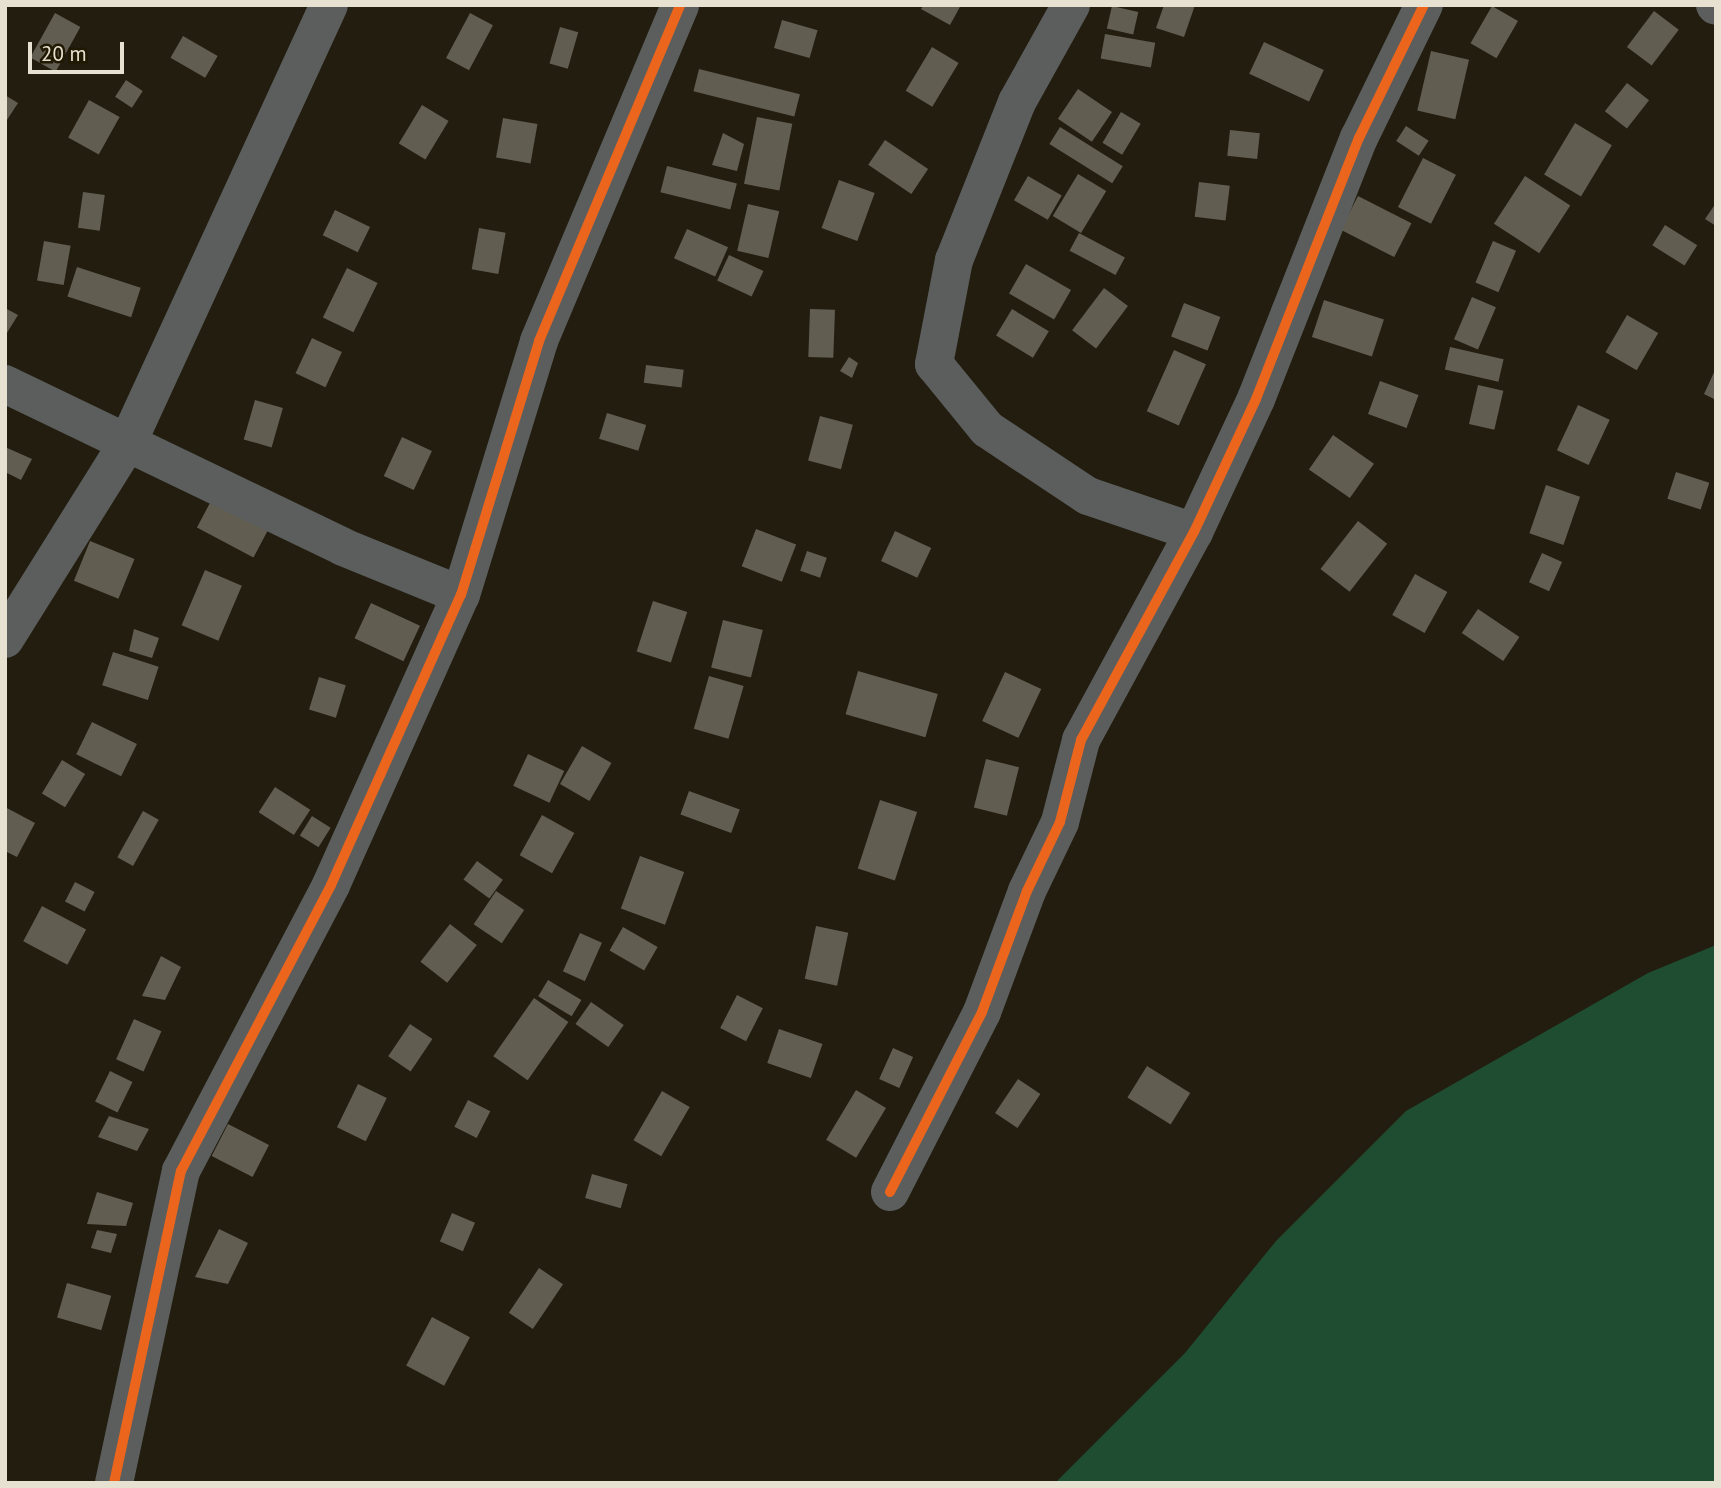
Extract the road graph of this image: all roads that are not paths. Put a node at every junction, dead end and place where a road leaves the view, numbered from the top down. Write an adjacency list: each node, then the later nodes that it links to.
1 (329, 5): 6 (street)
2 (680, 5): 8 (street)
3 (1071, 5): 7 (street)
4 (1424, 5): 7 (street)
5 (5, 384): 6 (street)
6 (127, 444): 8 (street); 9 (street)
7 (1194, 532): 10 (street)
8 (461, 594): 11 (street)
9 (5, 639)
10 (890, 1192)
11 (114, 1483)

